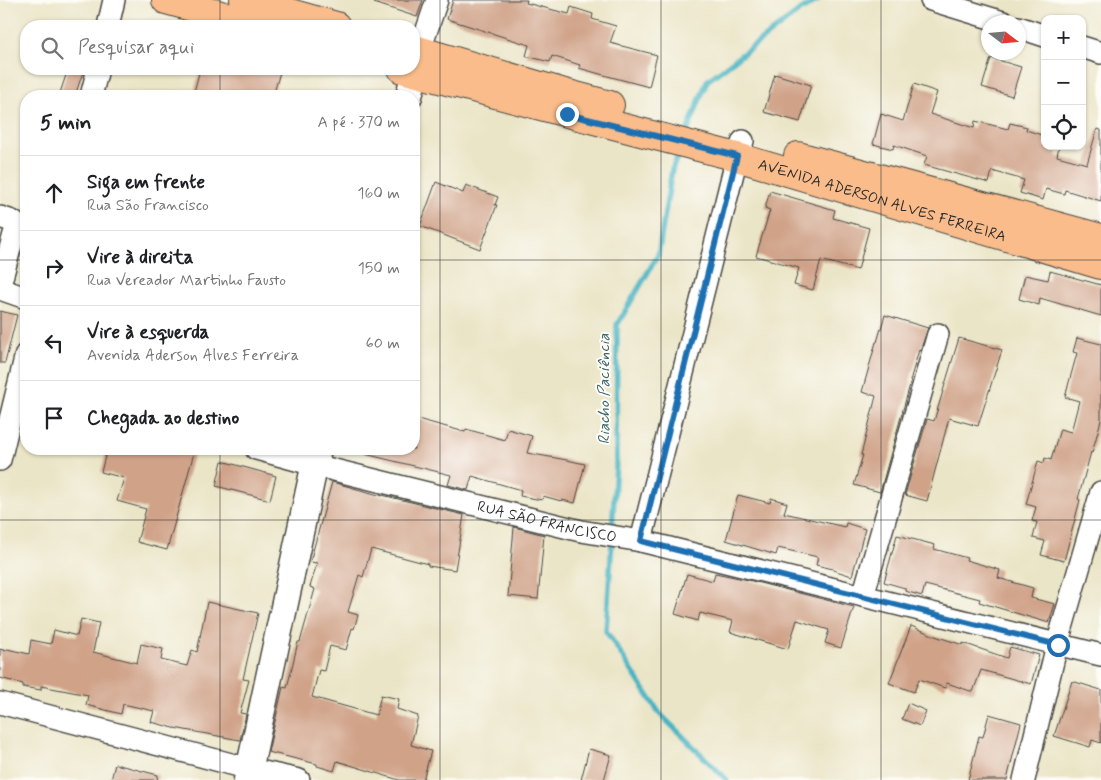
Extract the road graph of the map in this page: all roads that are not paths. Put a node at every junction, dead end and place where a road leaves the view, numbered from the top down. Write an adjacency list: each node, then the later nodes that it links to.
1 (114, 0): 7 (street)
2 (166, 0): 8 (main road)
3 (244, 0): 9 (main road)
4 (437, 0): 12 (street)
5 (931, 0): 6 (street)
6 (981, 15)
7 (109, 20)
8 (239, 20)
9 (315, 20)
10 (1026, 30): 11 (street)
11 (1041, 35)
12 (420, 46)
13 (1086, 49): 14 (street)
14 (1101, 53)
15 (420, 68): 18 (main road, AVENIDA ADERSON ALVES FERREIRA)
16 (96, 75): 17 (street)
17 (93, 90)
18 (740, 149): 20 (main road, AVENIDA ADERSON ALVES FERREIRA); 21 (main road, AVENIDA ADERSON ALVES FERREIRA); 32 (street)
19 (0, 217): 22 (street)
20 (1101, 238)
21 (1101, 265)
22 (0, 285)
23 (0, 289): 24 (street)
24 (20, 296)
25 (938, 334): 33 (street)
26 (20, 370): 27 (street)
27 (15, 384): 30 (street)
28 (301, 455): 29 (street, RUA SÃO FRANCISCO)
29 (316, 457): 32 (street, RUA SÃO FRANCISCO); 37 (street)
30 (0, 460)
31 (1101, 492): 34 (street)
32 (641, 541): 33 (street, RUA SÃO FRANCISCO)
33 (863, 596): 34 (street, RUA SÃO FRANCISCO)
34 (1058, 645): 35 (street, RUA SÃO FRANCISCO); 39 (street)
35 (1101, 655)
36 (0, 703): 37 (street)
37 (249, 774): 38 (street)
38 (299, 780)
39 (1024, 780)

